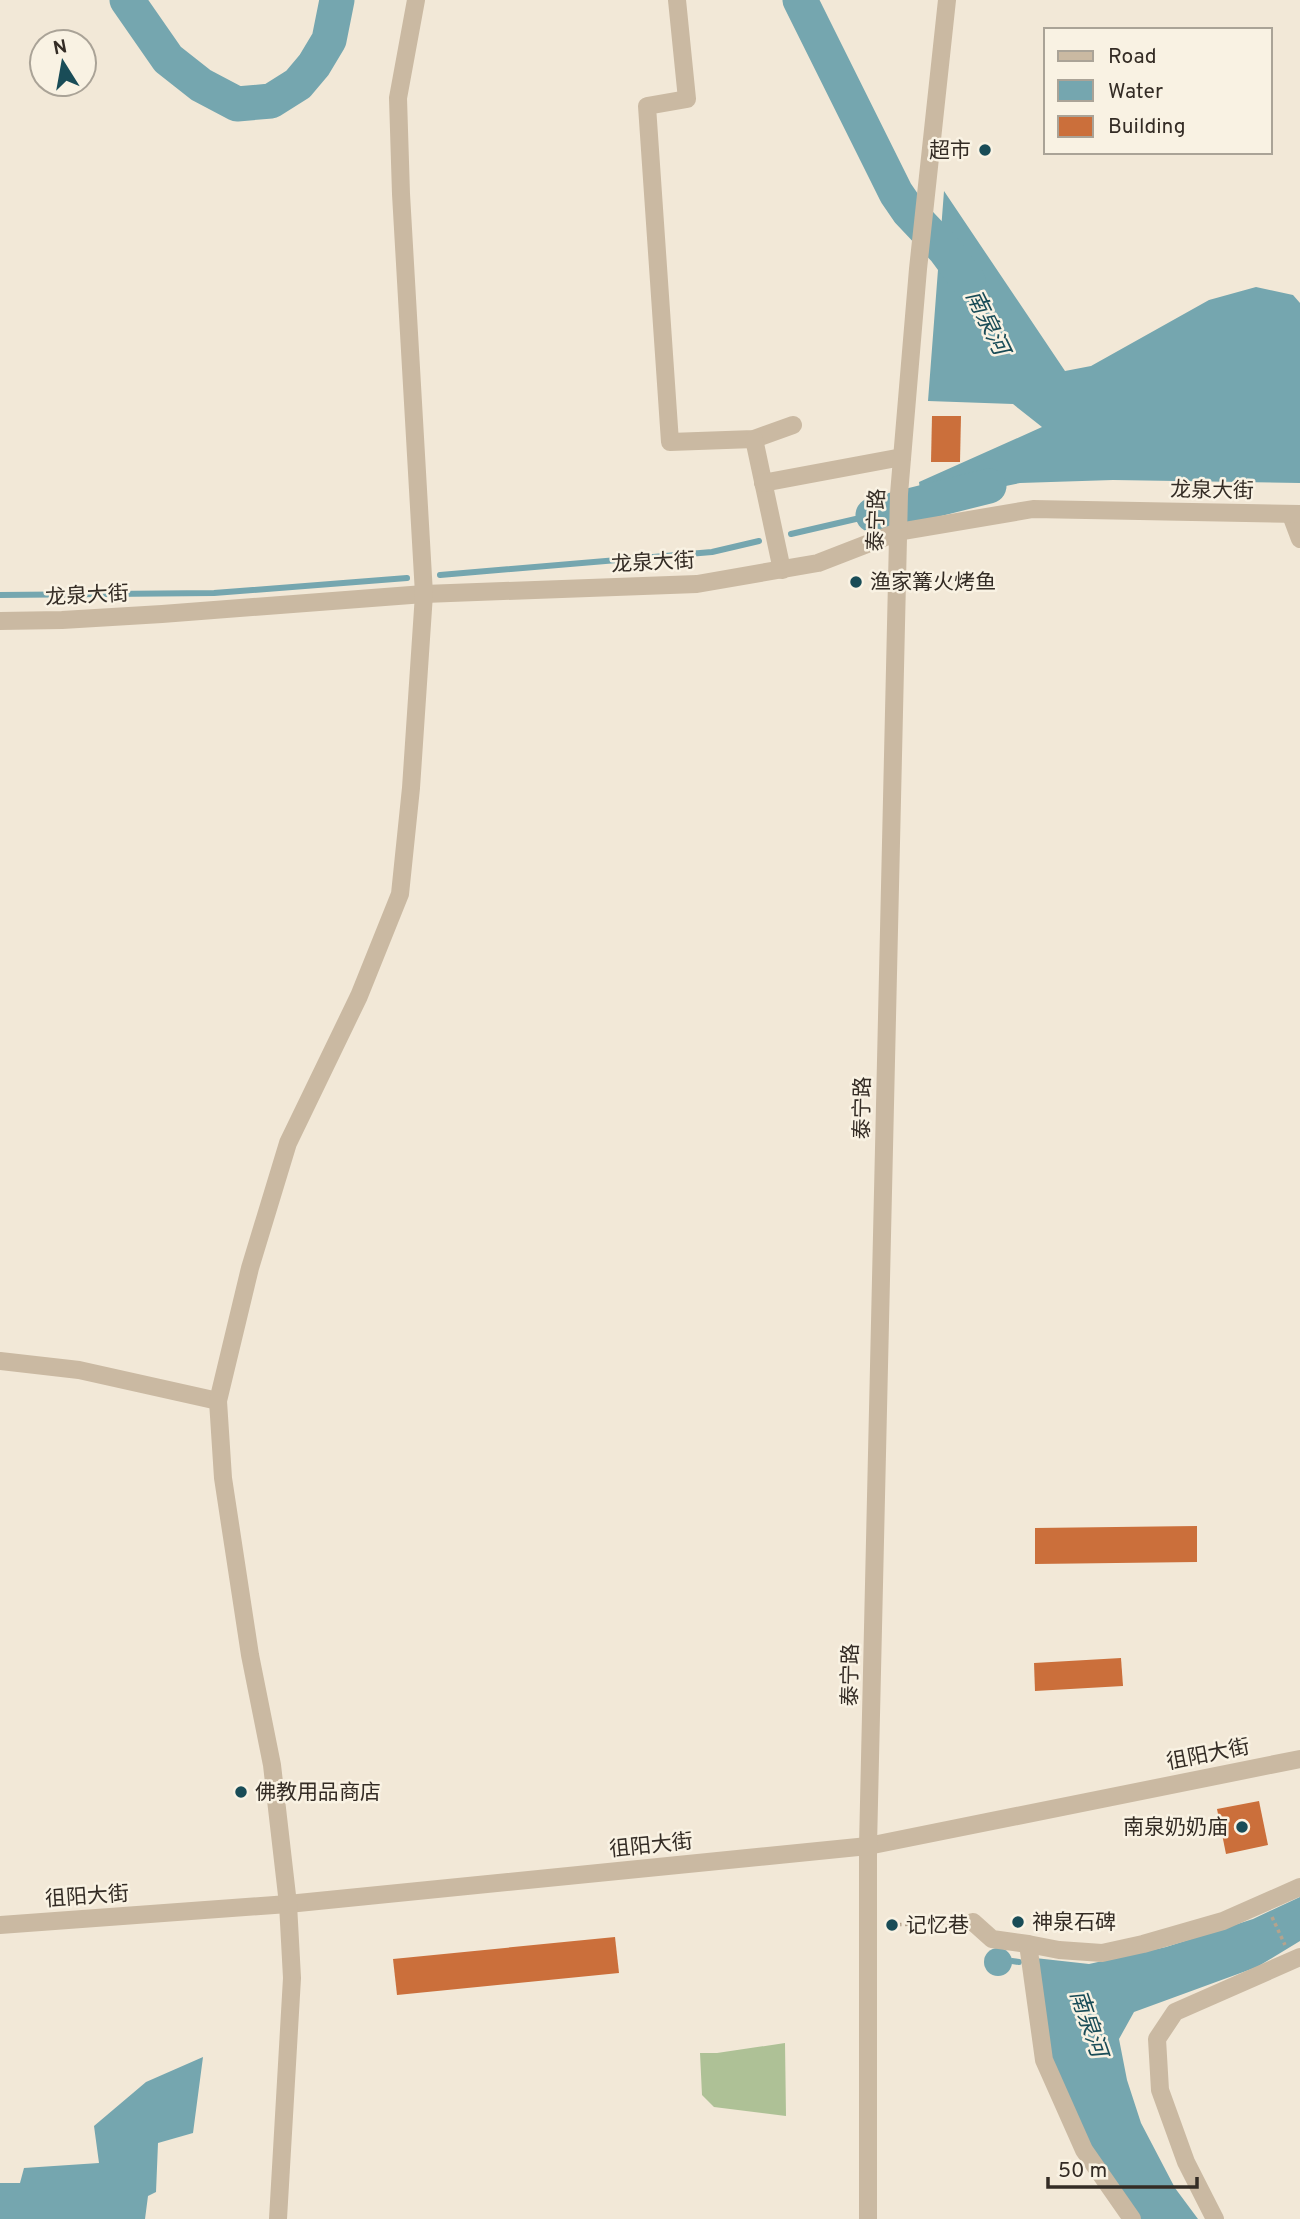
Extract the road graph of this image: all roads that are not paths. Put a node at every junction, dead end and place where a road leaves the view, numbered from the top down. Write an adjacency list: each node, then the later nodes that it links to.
1 (416, 0): 12 (street)
2 (677, 0): 5 (street)
3 (947, 0): 6 (street, 泰宁路)
4 (793, 425): 5 (street)
5 (754, 439): 7 (street)
6 (902, 457): 7 (street); 9 (street, 泰宁路)
7 (763, 483): 11 (street)
8 (1296, 514): 9 (street, 龙泉大街); 10 (street)
9 (898, 532): 11 (street, 龙泉大街); 17 (street, 泰宁路)
10 (1300, 539)
11 (782, 570): 12 (street, 龙泉大街)
12 (424, 594): 13 (street, 龙泉大街); 15 (street)
13 (0, 621)
14 (0, 1361): 15 (street)
15 (218, 1401): 19 (street)
16 (1300, 1759): 17 (street, 徂阳大街)
17 (868, 1846): 19 (street, 徂阳大街); 25 (street, 泰宁路)
18 (1300, 1887): 22 (street)
19 (288, 1905): 21 (street, 徂阳大街); 24 (street)
20 (973, 1922): 22 (street)
21 (0, 1925)
22 (1028, 1944): 26 (street)
23 (1296, 1959): 27 (street)
24 (278, 2219)
25 (868, 2219)
26 (1132, 2219)
27 (1215, 2219)

